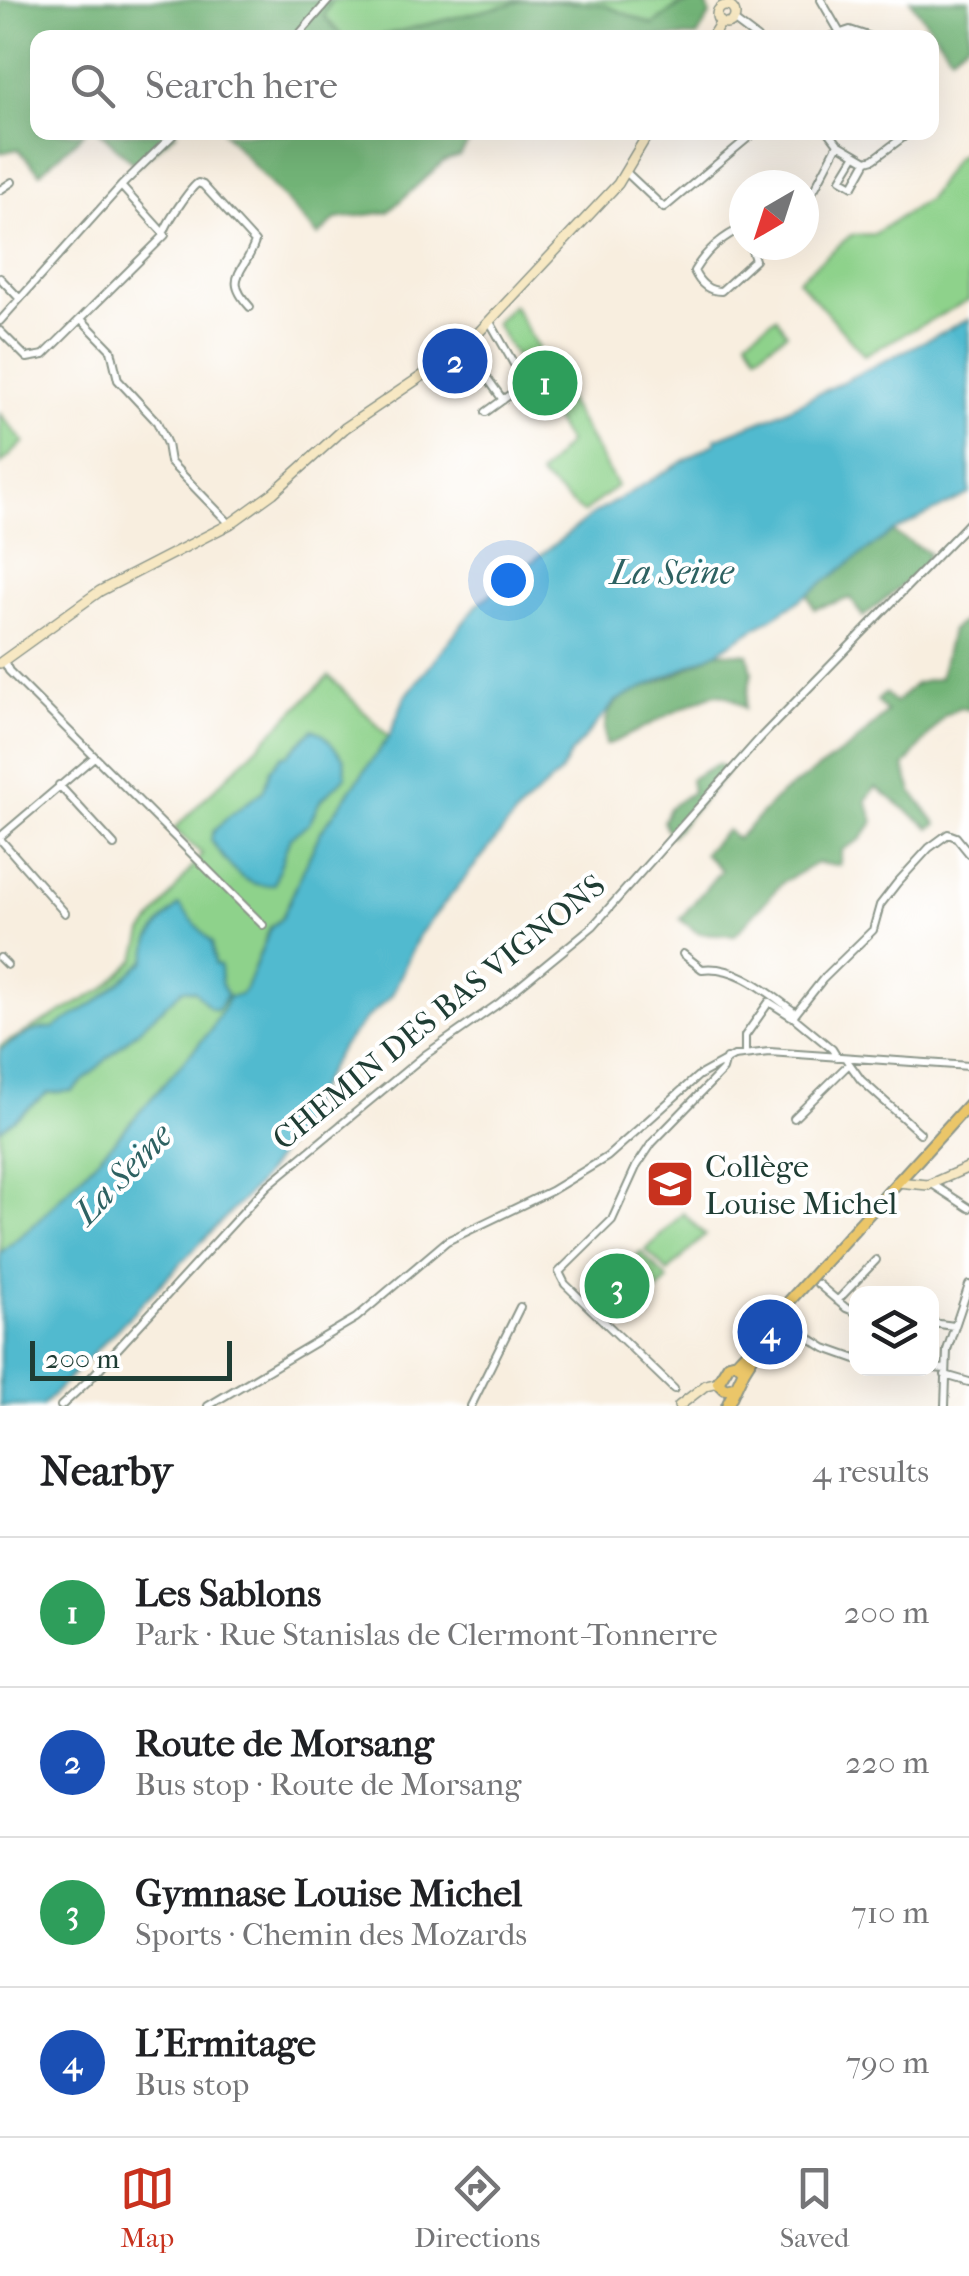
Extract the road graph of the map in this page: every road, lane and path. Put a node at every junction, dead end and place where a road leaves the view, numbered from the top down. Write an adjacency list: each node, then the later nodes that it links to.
1 (329, 0): 6 (street)
2 (821, 0): 9 (street)
3 (733, 4): 4 (street); 5 (street)
4 (733, 20): 5 (street); 8 (street)
5 (721, 22): 7 (street)
6 (303, 30)
7 (716, 30)
8 (746, 30)
9 (838, 30)
10 (168, 140): 21 (street)
11 (644, 140): 18 (street)
12 (747, 140): 18 (street)
13 (835, 140): 15 (street)
14 (899, 140): 17 (street)
15 (838, 144): 16 (street); 19 (street)
16 (854, 156): 17 (street); 17 (street)
17 (867, 160)
18 (626, 172): 31 (street)
19 (819, 180)
20 (12, 182): 22 (street)
21 (120, 186): 23 (street); 27 (street)
22 (0, 190)
23 (165, 232): 28 (street); 29 (street)
24 (729, 236): 25 (street)
25 (755, 260)
26 (0, 278): 27 (street)
27 (20, 300): 30 (street)
28 (250, 306)
29 (81, 319): 32 (street); 37 (street)
30 (0, 321)
31 (490, 322): 33 (street); 34 (street)
32 (0, 332)
33 (465, 347): 34 (street); 37 (street)
34 (503, 400): 35 (street)
35 (486, 412)
36 (969, 523): 79 (street, CHEMIN DES BAS VIGNONS)
37 (230, 524): 39 (street)
38 (0, 648): 39 (street)
39 (2, 662): 40 (street)
40 (93, 758): 41 (street); 46 (street)
41 (58, 785): 42 (street); 43 (street)
42 (0, 838): 45 (street)
43 (114, 845)
44 (969, 853): 50 (street)
45 (66, 914)
46 (263, 925)
47 (683, 954): 50 (street)
48 (0, 958): 49 (street)
49 (7, 966)
50 (792, 1016): 51 (street); 53 (street)
51 (744, 1053): 52 (street); 53 (street)
52 (726, 1059): 78 (street); 80 (street)
53 (843, 1059): 54 (street); 56 (street); 57 (street)
54 (969, 1066)
55 (969, 1104): 59 (main road)
56 (794, 1118)
57 (920, 1133)
58 (969, 1168): 60 (street)
59 (897, 1182): 60 (street); 72 (main road)
60 (932, 1184): 61 (street)
61 (969, 1208)
62 (876, 1260): 65 (street)
63 (818, 1284): 65 (street)
64 (969, 1285): 70 (street)
65 (837, 1301): 67 (street)
66 (520, 1307): 81 (street)
67 (849, 1308)
68 (789, 1324): 71 (street)
69 (939, 1324): 70 (street)
70 (954, 1326): 74 (street)
71 (849, 1357)
72 (740, 1366): 75 (main road); 77 (main road)
73 (939, 1370): 74 (street)
74 (945, 1372): 76 (street); 84 (street)
75 (718, 1382): 77 (main road); 82 (street)
76 (969, 1382)
77 (732, 1388): 83 (main road)
78 (674, 1389)
79 (61, 1406)
80 (208, 1406)
81 (471, 1406)
82 (678, 1406)
83 (724, 1406)
84 (945, 1406)

